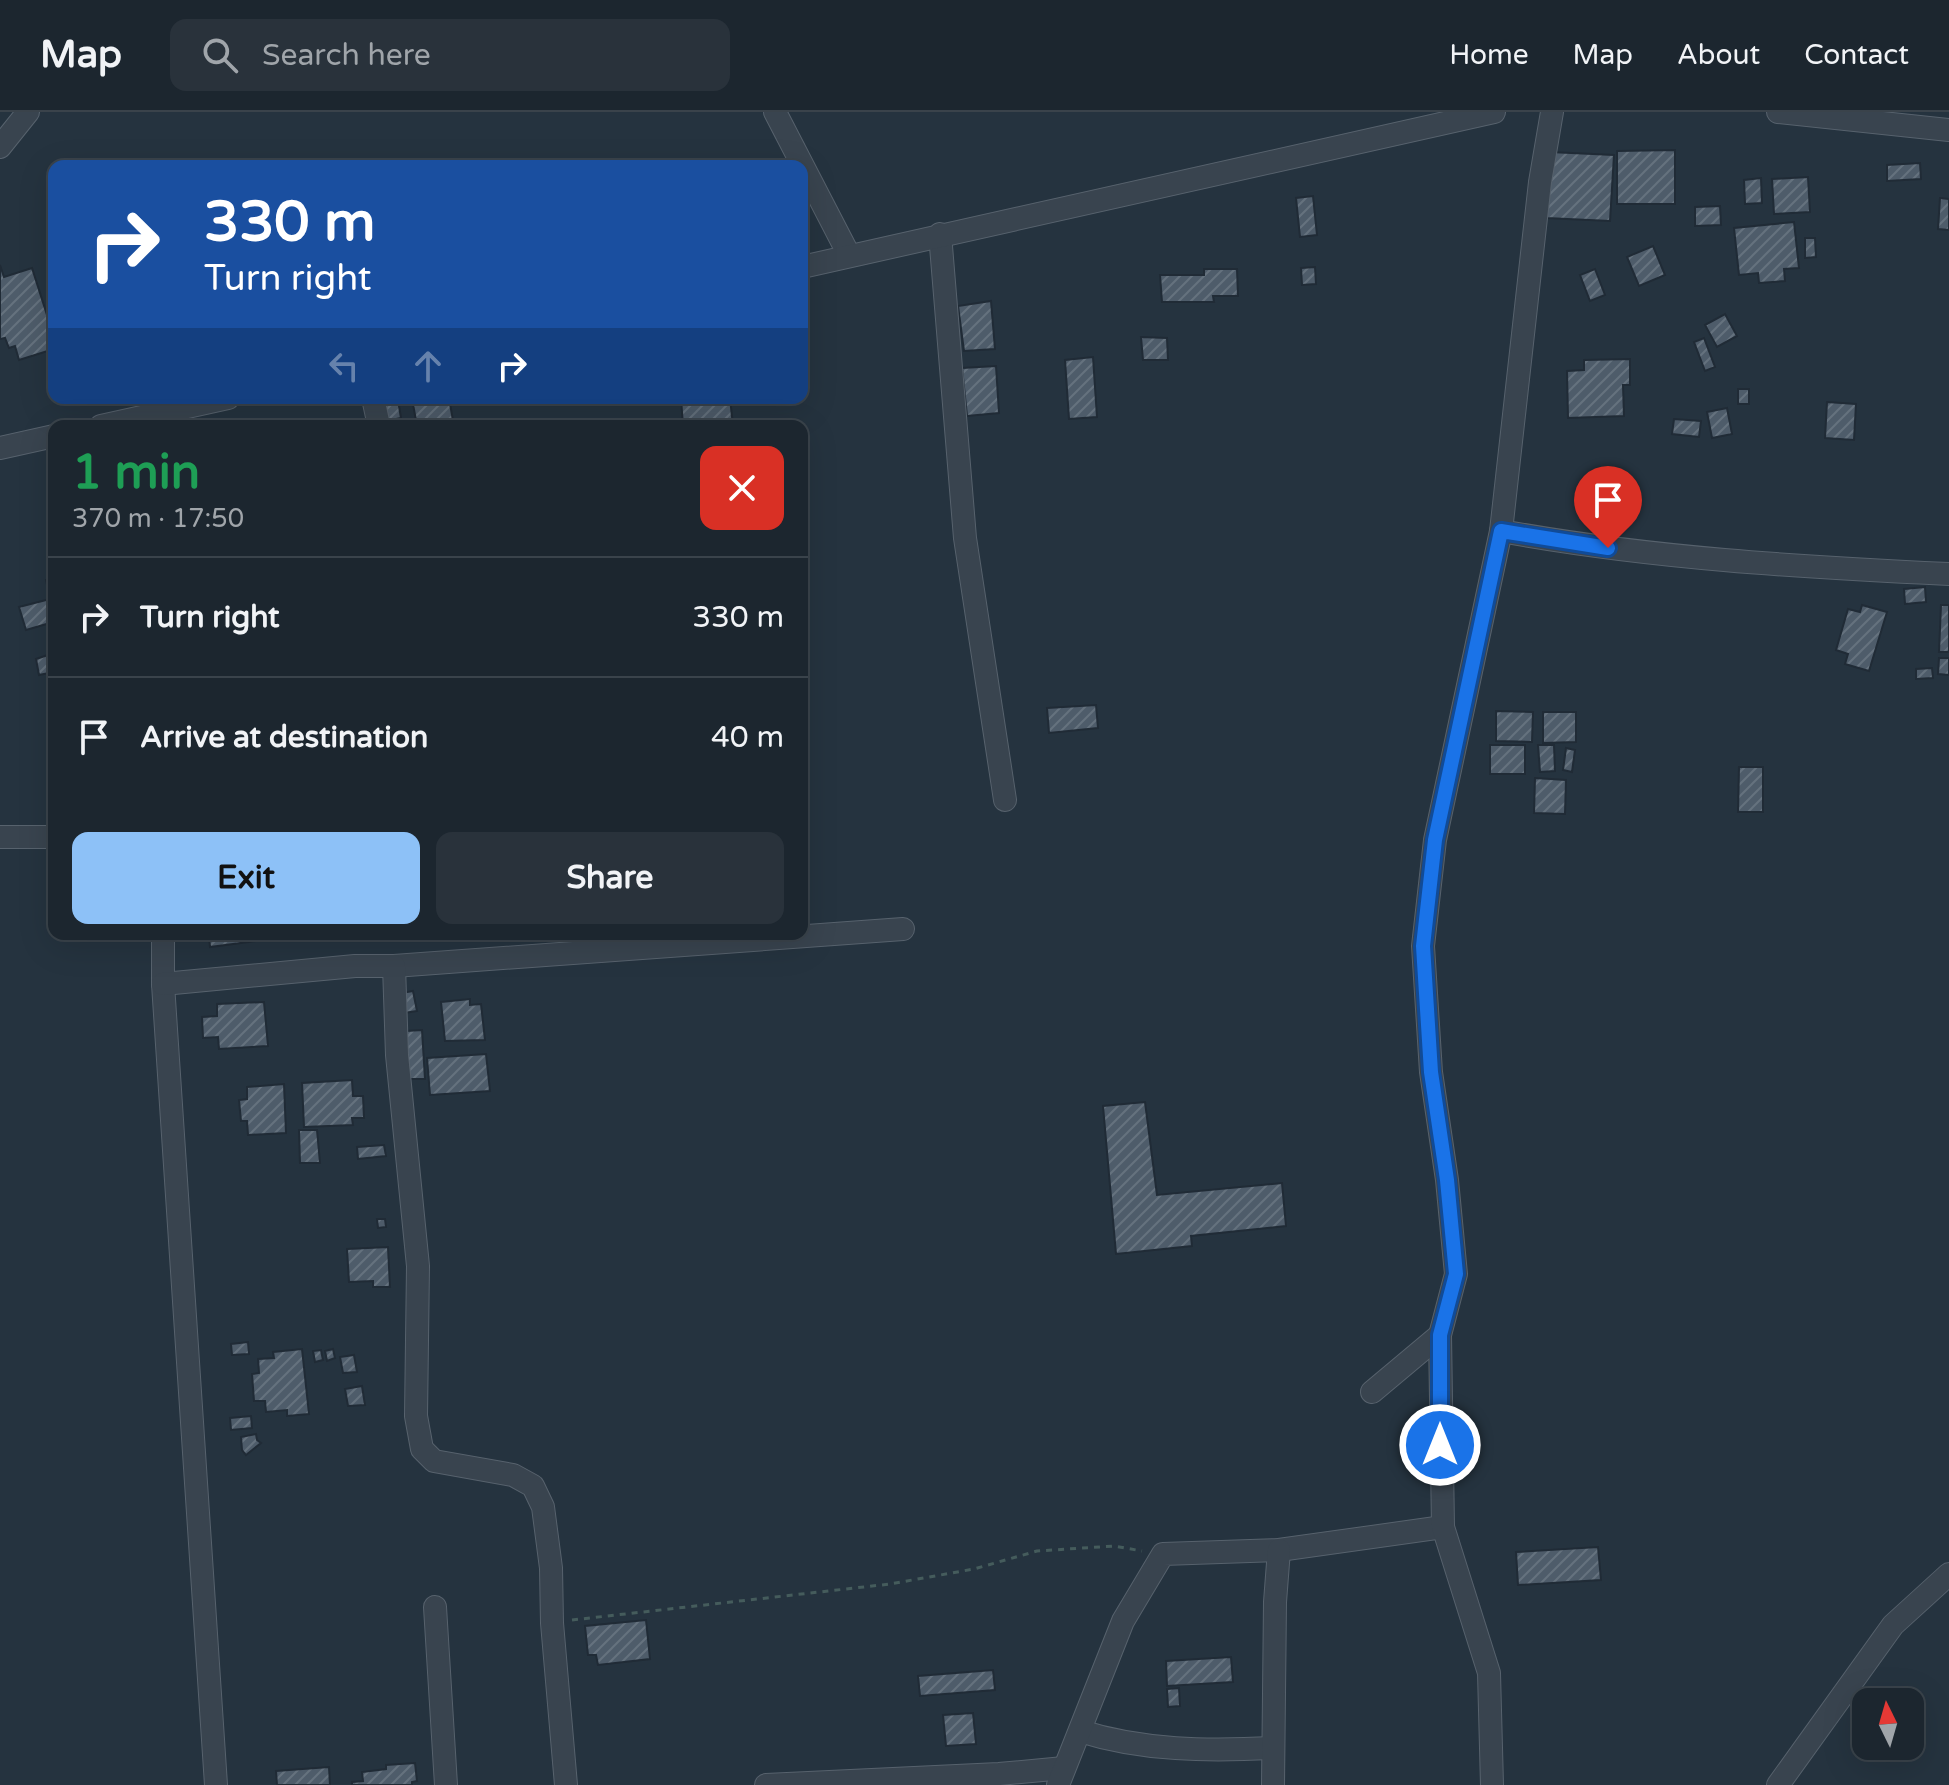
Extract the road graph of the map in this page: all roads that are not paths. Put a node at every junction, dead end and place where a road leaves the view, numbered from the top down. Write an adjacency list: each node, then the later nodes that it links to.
1 (28, 112): 7 (street)
2 (775, 112): 8 (street)
3 (1494, 112): 10 (street)
4 (1552, 112): 17 (street)
5 (1778, 112): 6 (street)
6 (1949, 130)
7 (0, 147)
8 (800, 160)
9 (808, 176): 11 (street)
10 (940, 234): 11 (street); 19 (street)
11 (849, 255): 12 (street)
12 (808, 265)
13 (201, 404): 14 (street)
14 (128, 420)
15 (48, 437): 16 (street)
16 (0, 448)
17 (1501, 531): 18 (street); 28 (street)
18 (1949, 574)
19 (1005, 800)
20 (0, 837): 21 (street)
21 (48, 837)
22 (903, 929): 23 (street)
23 (808, 936)
24 (163, 940): 27 (street)
25 (752, 940): 26 (street)
26 (394, 966): 27 (street); 39 (street)
27 (163, 984): 37 (street)
28 (1440, 1335): 29 (street); 30 (street)
29 (1372, 1392)
30 (1443, 1527): 31 (street); 42 (street)
31 (1279, 1550): 34 (street); 35 (street)
32 (1949, 1574): 43 (street)
33 (435, 1607): 38 (street)
34 (1080, 1731): 35 (street); 36 (street)
35 (1273, 1748): 41 (street)
36 (1061, 1777): 40 (street)
37 (216, 1785)
38 (446, 1785)
39 (566, 1785)
40 (766, 1785)
41 (1273, 1785)
42 (1492, 1785)
43 (1778, 1785)

